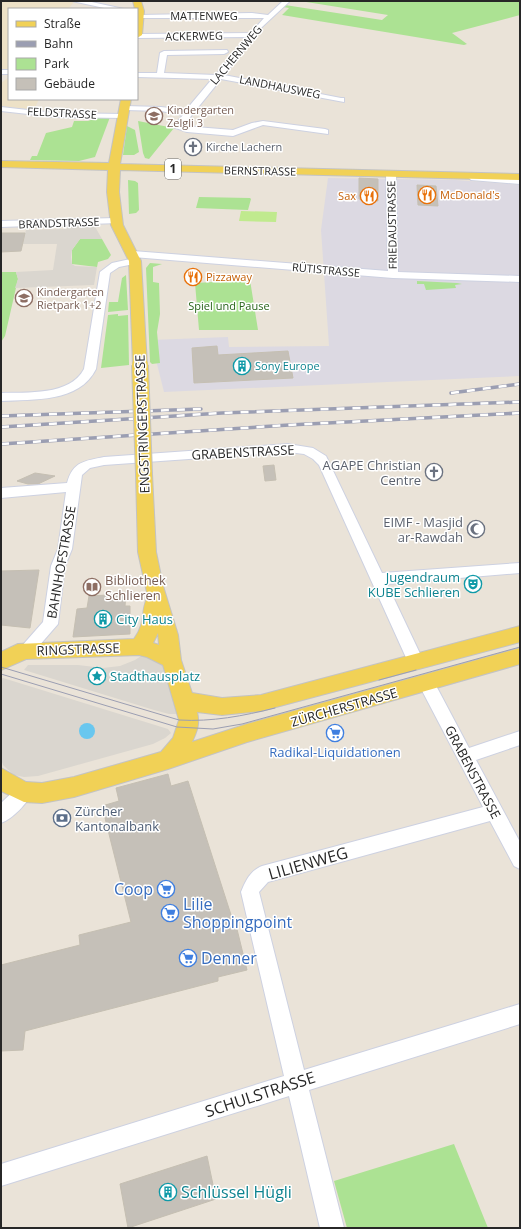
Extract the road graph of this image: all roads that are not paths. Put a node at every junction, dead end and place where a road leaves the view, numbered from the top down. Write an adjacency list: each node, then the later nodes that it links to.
1 (75, 1): 3 (street)
2 (287, 1): 5 (street, LACHERNWEG)
3 (115, 8)
4 (140, 8): 5 (street, MATTENWEG); 6 (main road)
5 (269, 17): 7 (street, LACHERNWEG)
6 (138, 27)
7 (252, 35): 8 (street, ACKERWEG); 12 (street, LACHERNWEG)
8 (138, 36)
9 (224, 52): 11 (street)
10 (138, 75): 11 (street, LANDHAUSWEG)
11 (160, 75): 12 (street, LANDHAUSWEG)
12 (218, 76): 13 (street, LANDHAUSWEG); 16 (street, LACHERNWEG)
13 (341, 100)
14 (125, 108): 15 (street, FELDSTRASSE); 16 (street); 19 (main road, ENGSTRINGERSTRASSE)
15 (1, 109)
16 (188, 113): 17 (street, LACHERNWEG)
17 (325, 132)
18 (1, 164): 19 (main road, BERNSTRASSE / 1)
19 (114, 167): 21 (main road, BERNSTRASSE / 1); 26 (main road, ENGSTRINGERSTRASSE)
20 (520, 173): 23 (street)
21 (391, 174): 22 (main road, BERNSTRASSE / 1); 29 (street, FRIEDAUSTRASSE)
22 (449, 176): 23 (main road, BERNSTRASSE / 1); 25 (street)
23 (495, 177): 24 (main road, BERNSTRASSE / 1)
24 (520, 177)
25 (520, 181)
26 (116, 221): 27 (street, BRANDSTRASSE); 28 (main road, ENGSTRINGERSTRASSE)
27 (1, 224)
28 (134, 257): 29 (street, RÜTISTRASSE); 31 (street); 36 (main road, ENGSTRINGERSTRASSE, bridge)
29 (393, 275): 30 (street, RÜTISTRASSE)
30 (520, 279)
31 (1, 396)
32 (73, 487): 33 (street); 35 (street, GRABENSTRASSE); 39 (street, BAHNHOFSTRASSE)
33 (1, 493)
34 (520, 568): 35 (street)
35 (378, 579): 43 (street, GRABENSTRASSE)
36 (154, 586): 38 (main road, ENGSTRINGERSTRASSE); 41 (main road, ENGSTRINGERSTRASSE)
37 (520, 634): 43 (main road, ZÜRCHERSTRASSE)
38 (139, 647): 39 (main road, RINGSTRASSE); 41 (main road, RINGSTRASSE)
39 (15, 651): 42 (main road, RINGSTRASSE)
40 (520, 656): 44 (main road, ZÜRCHERSTRASSE)
41 (171, 660): 45 (main road)
42 (1, 662)
43 (416, 662): 45 (main road, ZÜRCHERSTRASSE)
44 (426, 683): 47 (street, GRABENSTRASSE); 48 (main road, ZÜRCHERSTRASSE)
45 (184, 699): 48 (main road)
46 (520, 738): 47 (street)
47 (465, 757): 51 (street, GRABENSTRASSE)
48 (168, 760): 50 (main road, ZÜRCHERSTRASSE)
49 (1, 778): 50 (main road)
50 (24, 792): 52 (street)
51 (494, 812): 53 (street, GRABENSTRASSE); 55 (street, LILIENWEG)
52 (1, 815)
53 (520, 860)
54 (520, 1014): 55 (street, SCHULSTRASSE)
55 (296, 1082): 56 (street, SCHULSTRASSE); 57 (street, LILIENWEG)
56 (1, 1176)
57 (332, 1228)

